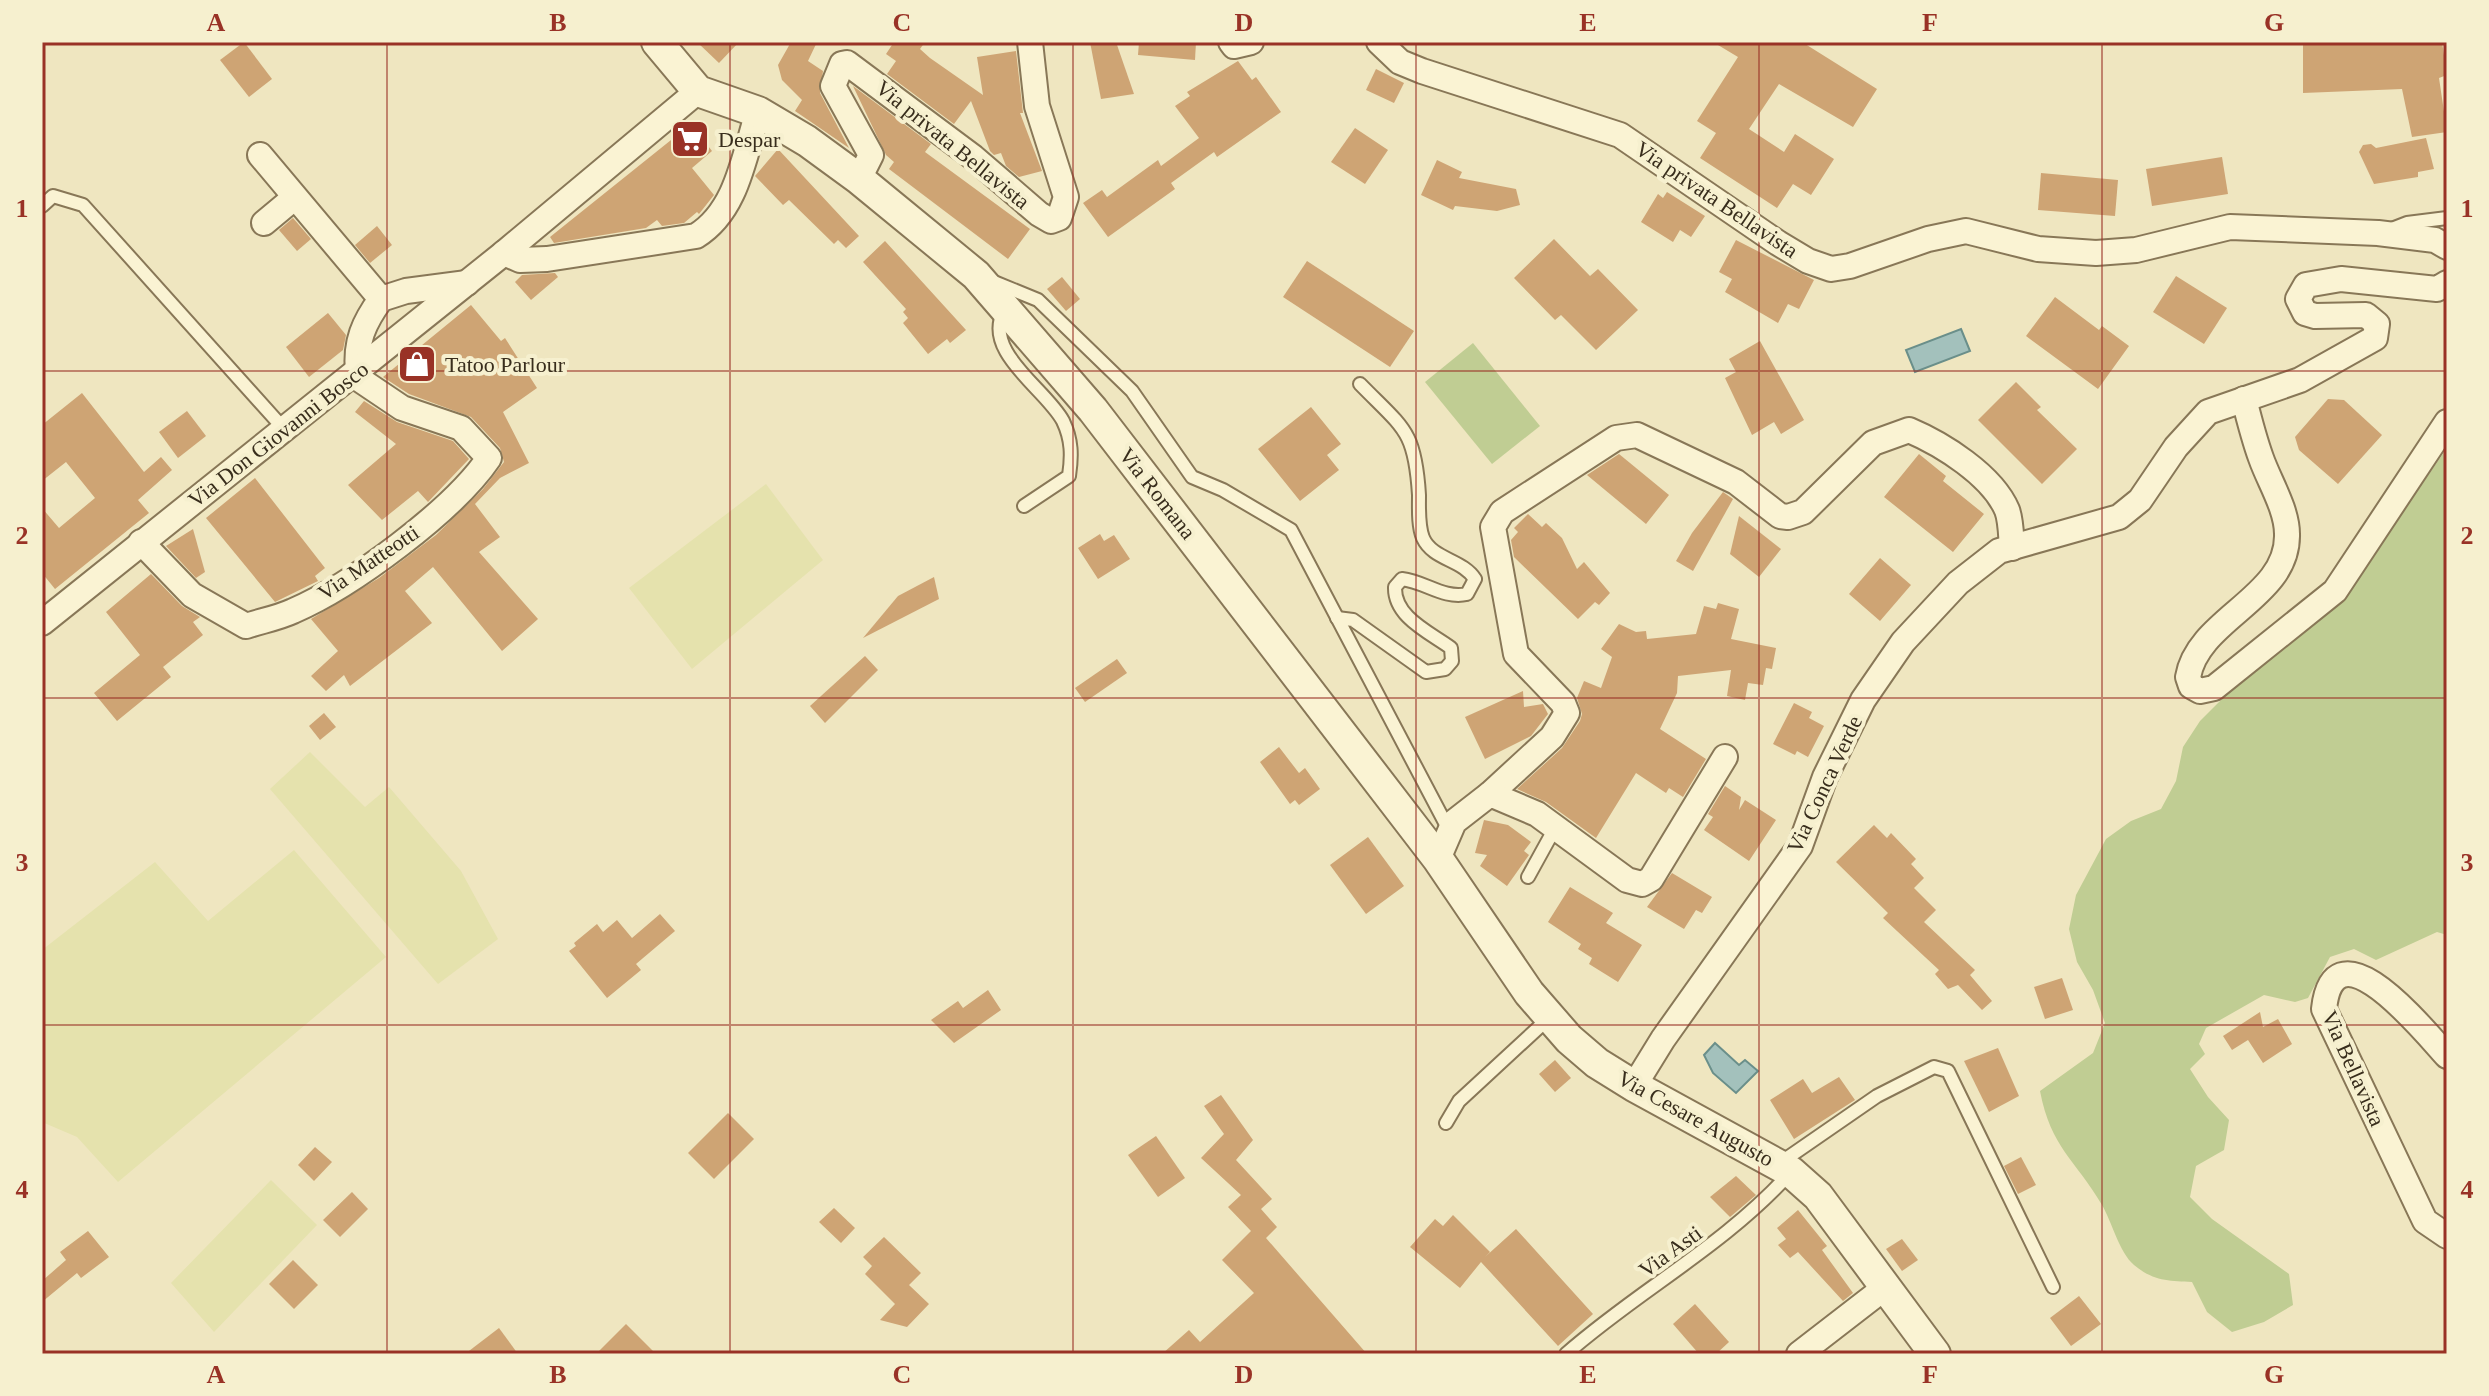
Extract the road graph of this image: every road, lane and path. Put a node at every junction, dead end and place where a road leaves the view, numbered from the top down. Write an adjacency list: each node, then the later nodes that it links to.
1 (657, 42): 6 (street)
2 (1030, 42): 9 (street, Via privata Bellavista)
3 (1231, 42): 4 (street)
4 (1251, 42)
5 (1379, 42): 14 (street, Via privata Bellavista)
6 (698, 91): 7 (street, Via Romana); 16 (street, Via Don Giovanni Bosco)
7 (758, 112): 9 (street, Via Romana); 16 (street)
8 (260, 155): 10 (street)
9 (859, 179): 17 (street, Via Romana)
10 (294, 198): 13 (street); 20 (street)
11 (42, 206): 27 (lane)
12 (2447, 218): 14 (lane)
13 (264, 223)
14 (2378, 233): 15 (street)
15 (2447, 247)
16 (504, 253): 18 (street, Via Don Giovanni Bosco)
17 (976, 275): 21 (street, Via Romana); 32 (lane)
18 (467, 283): 20 (street); 22 (street, Via Don Giovanni Bosco)
19 (2447, 283): 24 (street, Via Conca Verde)
20 (381, 299): 22 (street)
21 (1005, 308): 29 (lane); 37 (street, Via Romana)
22 (356, 373): 27 (street, Via Don Giovanni Bosco); 30 (street, Via Matteotti)
23 (1360, 384): 32 (lane)
24 (2244, 399): 28 (street); 31 (street, Via Conca Verde)
25 (2447, 404): 28 (lane)
26 (2447, 422): 28 (street)
27 (285, 430): 30 (street, Via Don Giovanni Bosco)
28 (2424, 452)
29 (1024, 506)
30 (141, 542): 33 (street, Via Don Giovanni Bosco)
31 (2012, 548): 35 (street); 41 (street, Via Conca Verde)
32 (1337, 618): 37 (lane)
33 (42, 623)
34 (1725, 757): 36 (street)
35 (1490, 794): 36 (street); 37 (street)
36 (1555, 828): 38 (lane)
37 (1444, 846): 39 (street, Via Romana)
38 (1528, 877)
39 (1560, 1028): 41 (street, Via Cesare Augusto); 42 (lane)
40 (2447, 1056): 44 (street, Via Bellavista)
41 (1634, 1086): 43 (street, Via Cesare Augusto)
42 (1446, 1123)
43 (1785, 1168): 45 (street, Via Cesare Augusto); 46 (lane, Via Asti); 47 (lane, Via Asti)
44 (2447, 1236)
45 (1887, 1286): 48 (street); 49 (street, Via Cesare Augusto)
46 (2053, 1287)
47 (1566, 1354)
48 (1799, 1354)
49 (1935, 1354)

